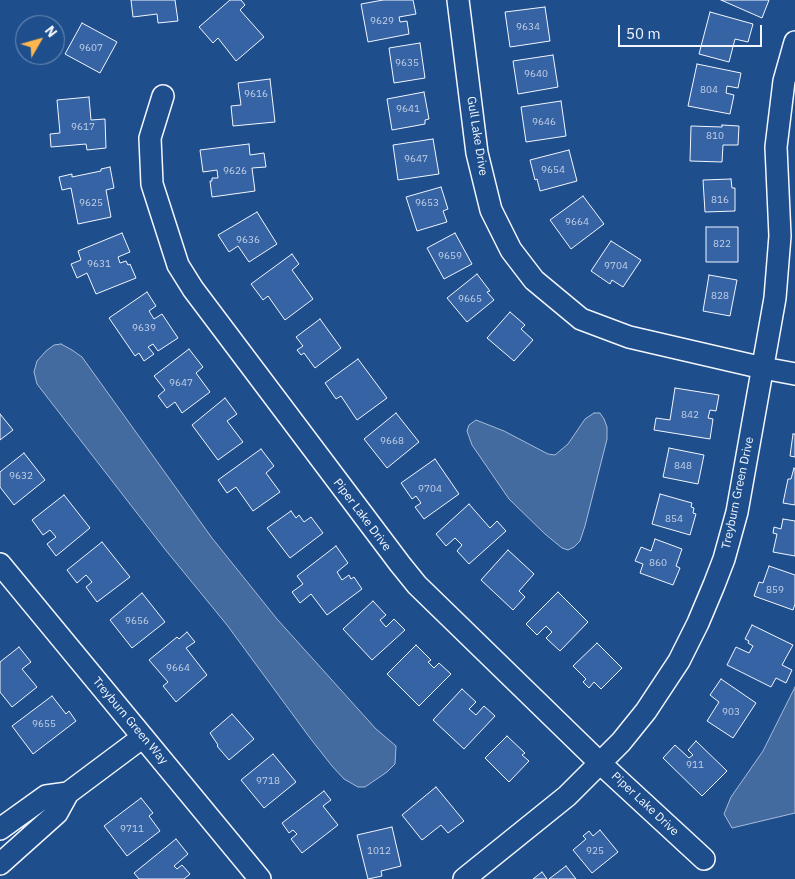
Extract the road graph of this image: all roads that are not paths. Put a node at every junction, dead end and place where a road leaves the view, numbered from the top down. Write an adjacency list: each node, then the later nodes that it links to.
1 (458, 0): 4 (street, Gull Lake Drive)
2 (795, 42): 4 (street, Treyburn Green Drive)
3 (163, 96): 8 (street, Piper Lake Drive)
4 (763, 368): 5 (street, Gull Lake Drive); 8 (street, Treyburn Green Drive)
5 (795, 374)
6 (0, 564): 7 (street, Treyburn Green Way)
7 (143, 737): 9 (street); 13 (street, Treyburn Green Way)
8 (601, 764): 11 (street, Piper Lake Drive); 14 (street, Treyburn Green Drive)
9 (68, 794): 10 (street); 12 (street)
10 (0, 829)
11 (704, 859)
12 (0, 864)
13 (260, 879)
14 (464, 879)

